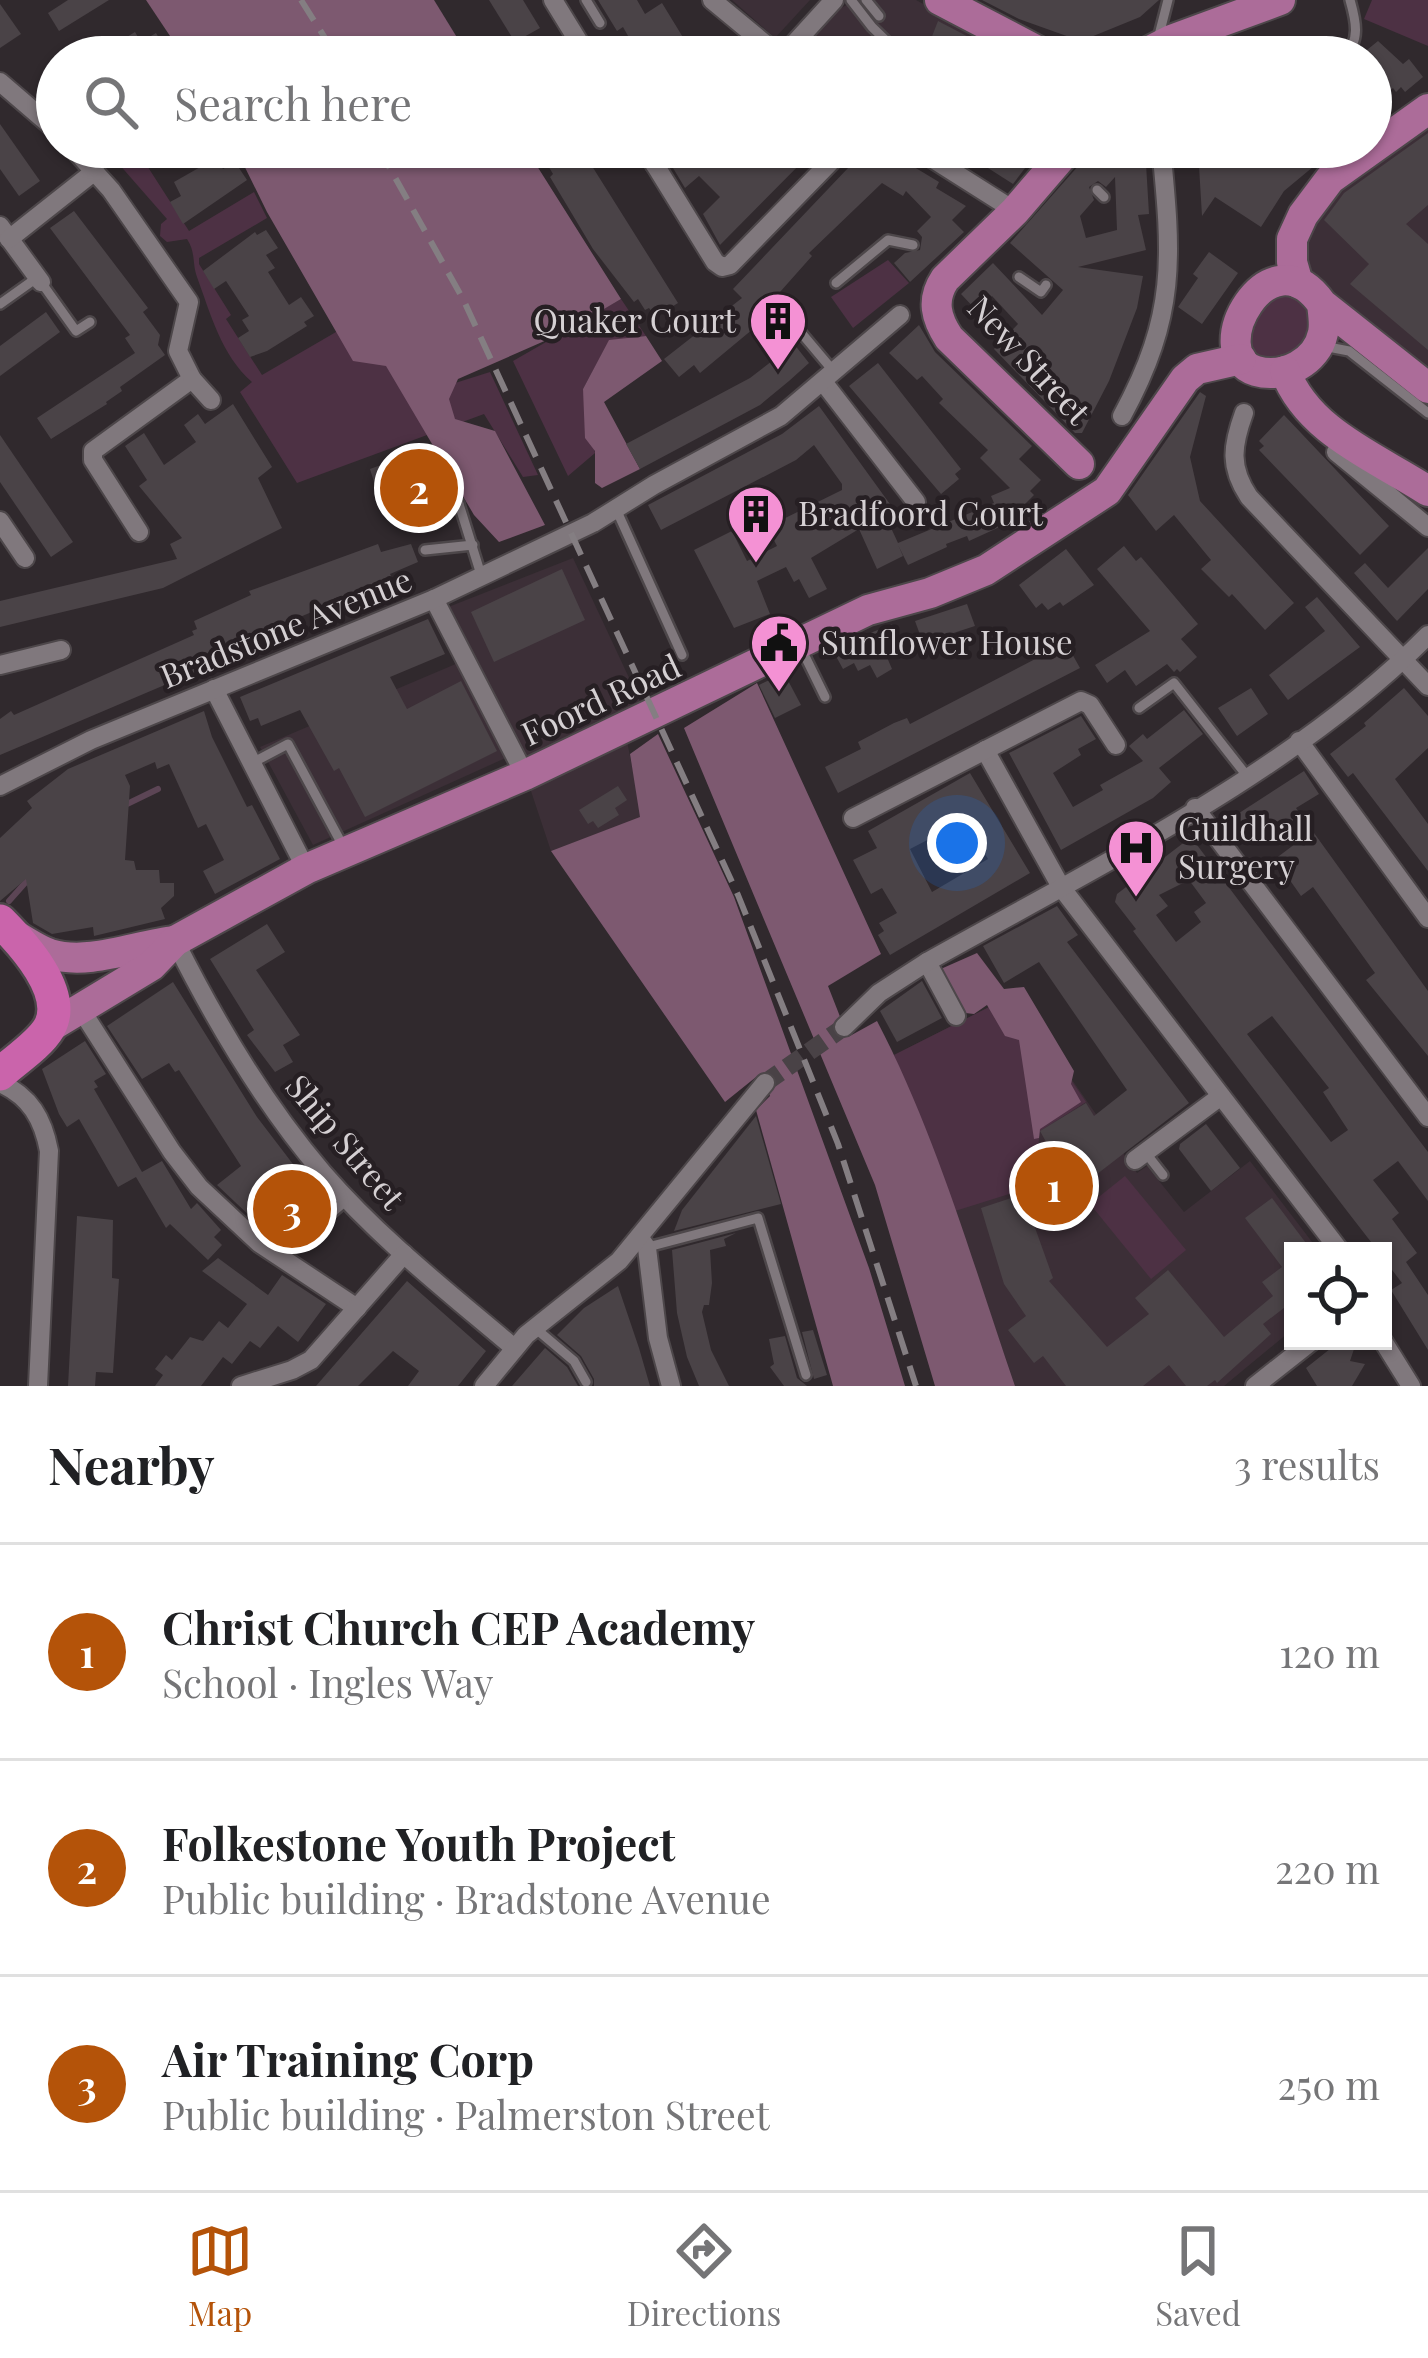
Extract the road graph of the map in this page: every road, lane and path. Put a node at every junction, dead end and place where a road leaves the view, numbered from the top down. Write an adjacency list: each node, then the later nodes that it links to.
1 (553, 0): 14 (street)
2 (586, 0): 13 (lane)
3 (834, 0): 16 (street)
4 (851, 0): 17 (lane)
5 (866, 0): 12 (lane)
6 (940, 0): 18 (main road)
7 (1168, 0): 19 (lane)
8 (1280, 0): 11 (main road)
9 (1350, 0): 21 (lane)
10 (715, 1): 15 (street)
11 (1225, 8): 20 (main road)
12 (879, 16)
13 (600, 23)
14 (575, 36)
15 (757, 36)
16 (801, 36)
17 (881, 36)
18 (1009, 36)
19 (1152, 36)
20 (1176, 36)
21 (1355, 36)
22 (0, 82): 24 (street)
23 (1428, 109): 25 (main road)
24 (36, 113)
25 (1392, 135)
26 (91, 168): 33 (street)
27 (657, 168): 28 (street)
28 (825, 168)
29 (947, 168): 34 (street)
30 (1057, 168): 34 (main road)
31 (1163, 168): 56 (street)
32 (1345, 168): 40 (main road)
33 (94, 171): 35 (street); 51 (street)
34 (1015, 211): 59 (main road, New Street)
35 (5, 232): 38 (street)
36 (913, 245): 39 (lane)
37 (1019, 277): 41 (lane)
38 (39, 280): 42 (lane); 45 (lane)
39 (836, 283)
40 (1298, 283): 43 (main road); 48 (main road)
41 (1046, 285)
42 (0, 304)
43 (1322, 304): 47 (main road); 52 (main road)
44 (900, 315): 50 (street, Bradstone Avenue)
45 (90, 322)
46 (798, 329): 50 (lane)
47 (1318, 346): 49 (main road); 55 (lane)
48 (1241, 359): 49 (main road); 58 (main road, Foord Road)
49 (1285, 371): 61 (main road)
50 (829, 378): 62 (street); 65 (street, Bradstone Avenue)
51 (192, 379): 53 (street); 69 (street)
52 (1428, 388)
53 (211, 400)
54 (1244, 413): 79 (street)
55 (1428, 413)
56 (1122, 416)
57 (1336, 452): 68 (street)
58 (1130, 456): 59 (main road); 67 (main road, Foord Road)
59 (1079, 464): 67 (main road)
60 (410, 465): 63 (lane)
61 (1428, 490)
62 (916, 502)
63 (459, 504): 64 (lane); 70 (lane)
64 (424, 506)
65 (616, 509): 73 (street, Bradstone Avenue); 78 (lane)
66 (0, 521): 72 (street)
67 (1054, 523): 76 (main road, Foord Road)
68 (1428, 527)
69 (140, 532)
70 (473, 545): 71 (lane); 73 (lane)
71 (425, 550)
72 (25, 558)
73 (482, 578): 74 (street, Bradstone Avenue)
74 (434, 599): 82 (street, Bradstone Avenue); 89 (street)
75 (1428, 635): 79 (street)
76 (797, 641): 83 (lane); 89 (main road, Foord Road)
77 (62, 650): 80 (street)
78 (682, 655)
79 (1405, 659): 81 (street); 85 (street)
80 (0, 665)
81 (1428, 686)
82 (214, 689): 88 (street); 91 (street, Bradstone Avenue)
83 (825, 698)
84 (1138, 709): 90 (lane)
85 (1299, 741): 90 (street); 97 (street)
86 (1116, 746): 87 (street)
87 (985, 751): 93 (street); 96 (street)
88 (252, 763): 94 (lane); 95 (street)
89 (525, 775): 94 (main road, Foord Road)
90 (1247, 776): 92 (street)
91 (0, 786)
92 (1195, 808): 96 (street); 108 (street)
93 (853, 818)
94 (345, 850): 95 (main road, Foord Road)
95 (306, 869): 99 (main road, Foord Road)
96 (1061, 887): 100 (street); 107 (street)
97 (1428, 918)
98 (8, 929): 99 (main road, Foord Road); 103 (highway)
99 (175, 941): 101 (main road, Foord Road); 111 (street, Ship Street)
100 (927, 962): 102 (street); 104 (street)
101 (80, 1008): 103 (main road, Foord Road); 116 (street)
102 (956, 1016)
103 (50, 1027): 105 (highway)
104 (844, 1027)
105 (0, 1078): 123 (street)
106 (765, 1083): 112 (street)
107 (1221, 1096): 109 (street); 113 (street)
108 (1428, 1117)
109 (1140, 1156): 110 (lane)
110 (1163, 1175)
111 (348, 1198): 114 (lane); 115 (street, Ship Street)
112 (643, 1242): 117 (street); 121 (lane); 126 (street)
113 (1333, 1242)
114 (287, 1251)
115 (404, 1254): 116 (street); 118 (street, Ship Street)
116 (357, 1308): 124 (street)
117 (535, 1328): 118 (street); 122 (lane)
118 (513, 1347): 125 (street)
119 (1289, 1350): 127 (street)
120 (1388, 1350): 128 (street)
121 (806, 1375)
122 (586, 1382)
123 (38, 1386)
124 (241, 1386)
125 (484, 1386)
126 (671, 1386)
127 (1255, 1386)
128 (1411, 1386)

